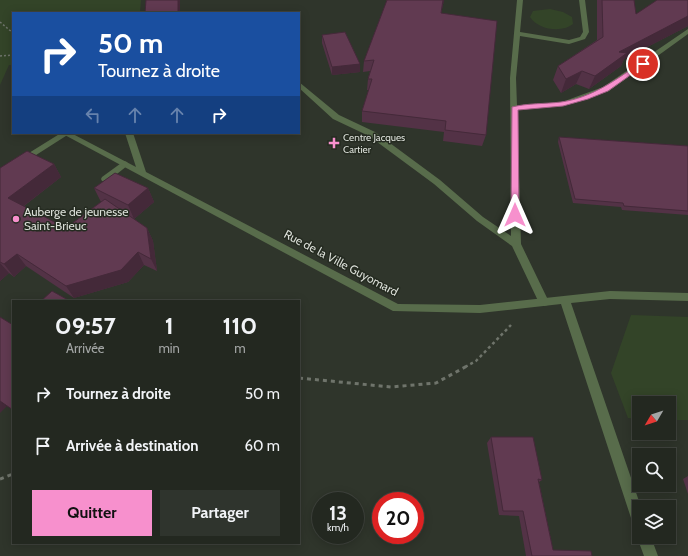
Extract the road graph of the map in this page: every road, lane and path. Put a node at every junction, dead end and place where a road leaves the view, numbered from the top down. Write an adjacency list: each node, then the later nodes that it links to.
1 (520, 0): 6 (street)
2 (582, 0): 6 (street)
3 (0, 22): 5 (path)
4 (688, 31): 10 (street)
5 (12, 32)
6 (518, 34): 10 (street)
7 (12, 55): 8 (path)
8 (0, 56)
9 (300, 85): 17 (street)
10 (514, 108): 17 (street)
11 (65, 134): 13 (street, Rue de la Ville Guyomard); 15 (street)
12 (129, 134): 14 (street)
13 (124, 164): 14 (street, Rue de la Ville Guyomard); 16 (street)
14 (142, 173): 21 (street, Rue de la Ville Guyomard)
15 (0, 175)
16 (105, 179)
17 (516, 244): 20 (street)
18 (688, 297): 19 (street, Rue de la Ville Guyomard)
19 (565, 300): 20 (street, Rue de la Ville Guyomard); 25 (street)
20 (544, 302): 21 (street, Rue de la Ville Guyomard)
21 (531, 304): 22 (path)
22 (300, 378)
23 (12, 474): 24 (path)
24 (0, 479)
25 (632, 500)
26 (647, 544): 27 (street)
27 (651, 556)

